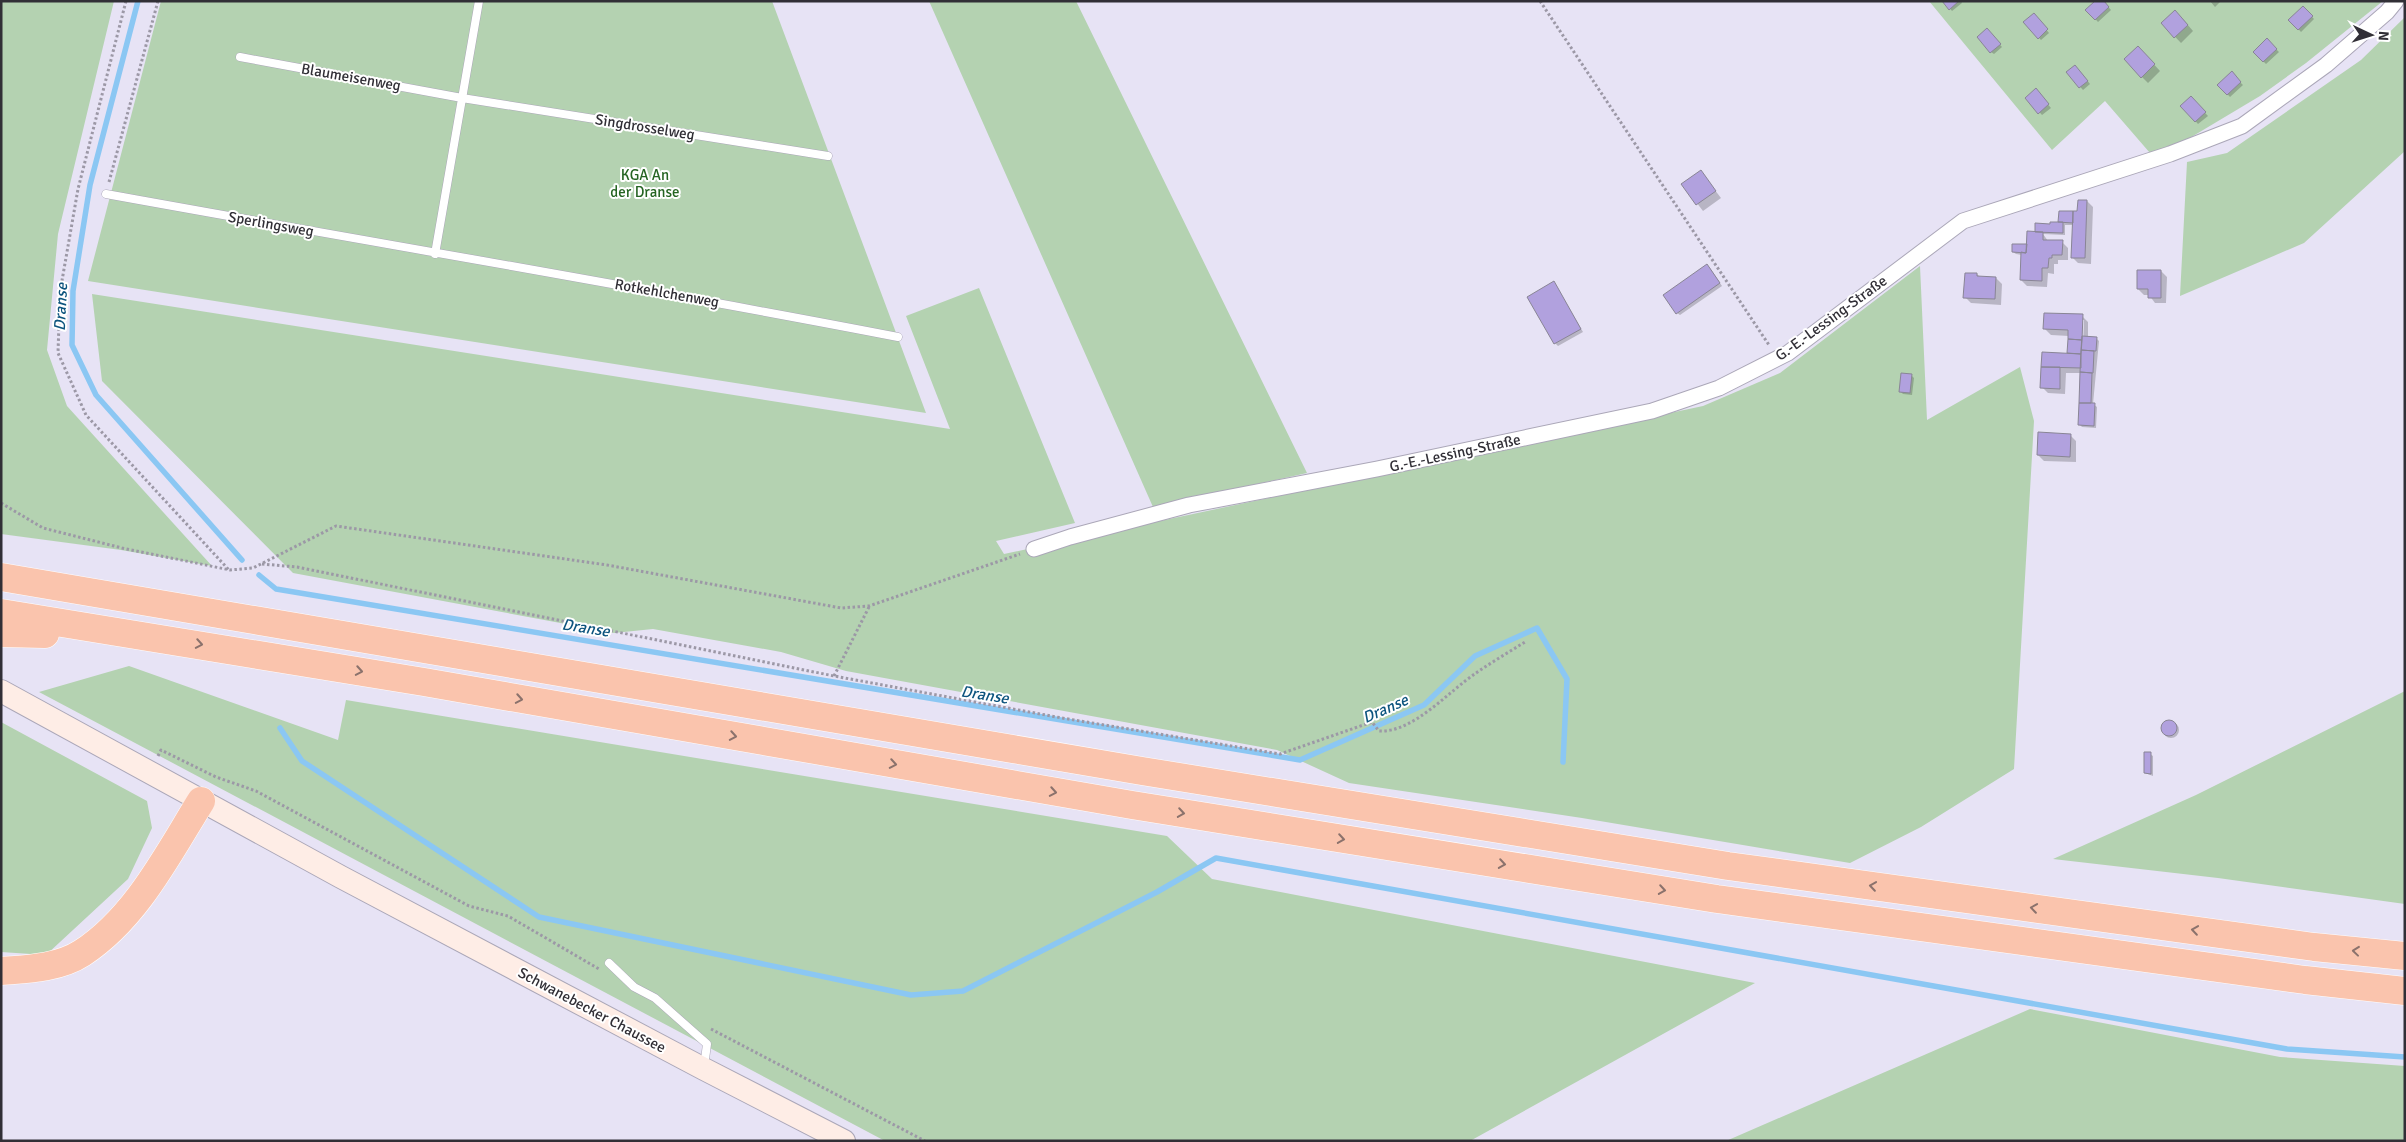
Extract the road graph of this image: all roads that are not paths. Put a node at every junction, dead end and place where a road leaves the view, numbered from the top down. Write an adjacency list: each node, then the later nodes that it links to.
1 (479, 1): 4 (lane)
2 (2396, 1): 9 (street, G.-E.-Lessing-Straße)
3 (240, 57): 4 (lane, Blaumeisenweg)
4 (462, 98): 5 (lane, Singdrosselweg); 7 (lane)
5 (828, 156)
6 (106, 194): 7 (lane, Sperlingsweg)
7 (435, 254): 8 (lane, Rotkehlchenweg)
8 (898, 337)
9 (1034, 549)
10 (1, 577): 16 (highway, one-way to 10)
11 (1, 613): 13 (highway)
12 (1, 634): 13 (highway)
13 (151, 636): 19 (highway, one-way to 19)
14 (1, 691): 15 (main road, Schwanebecker Chaussee)
15 (202, 801): 18 (highway); 20 (main road, Schwanebecker Chaussee)
16 (2405, 956)
17 (609, 964): 20 (lane)
18 (1, 971)
19 (2405, 991)
20 (704, 1069): 21 (main road, Schwanebecker Chaussee)
21 (844, 1141)

